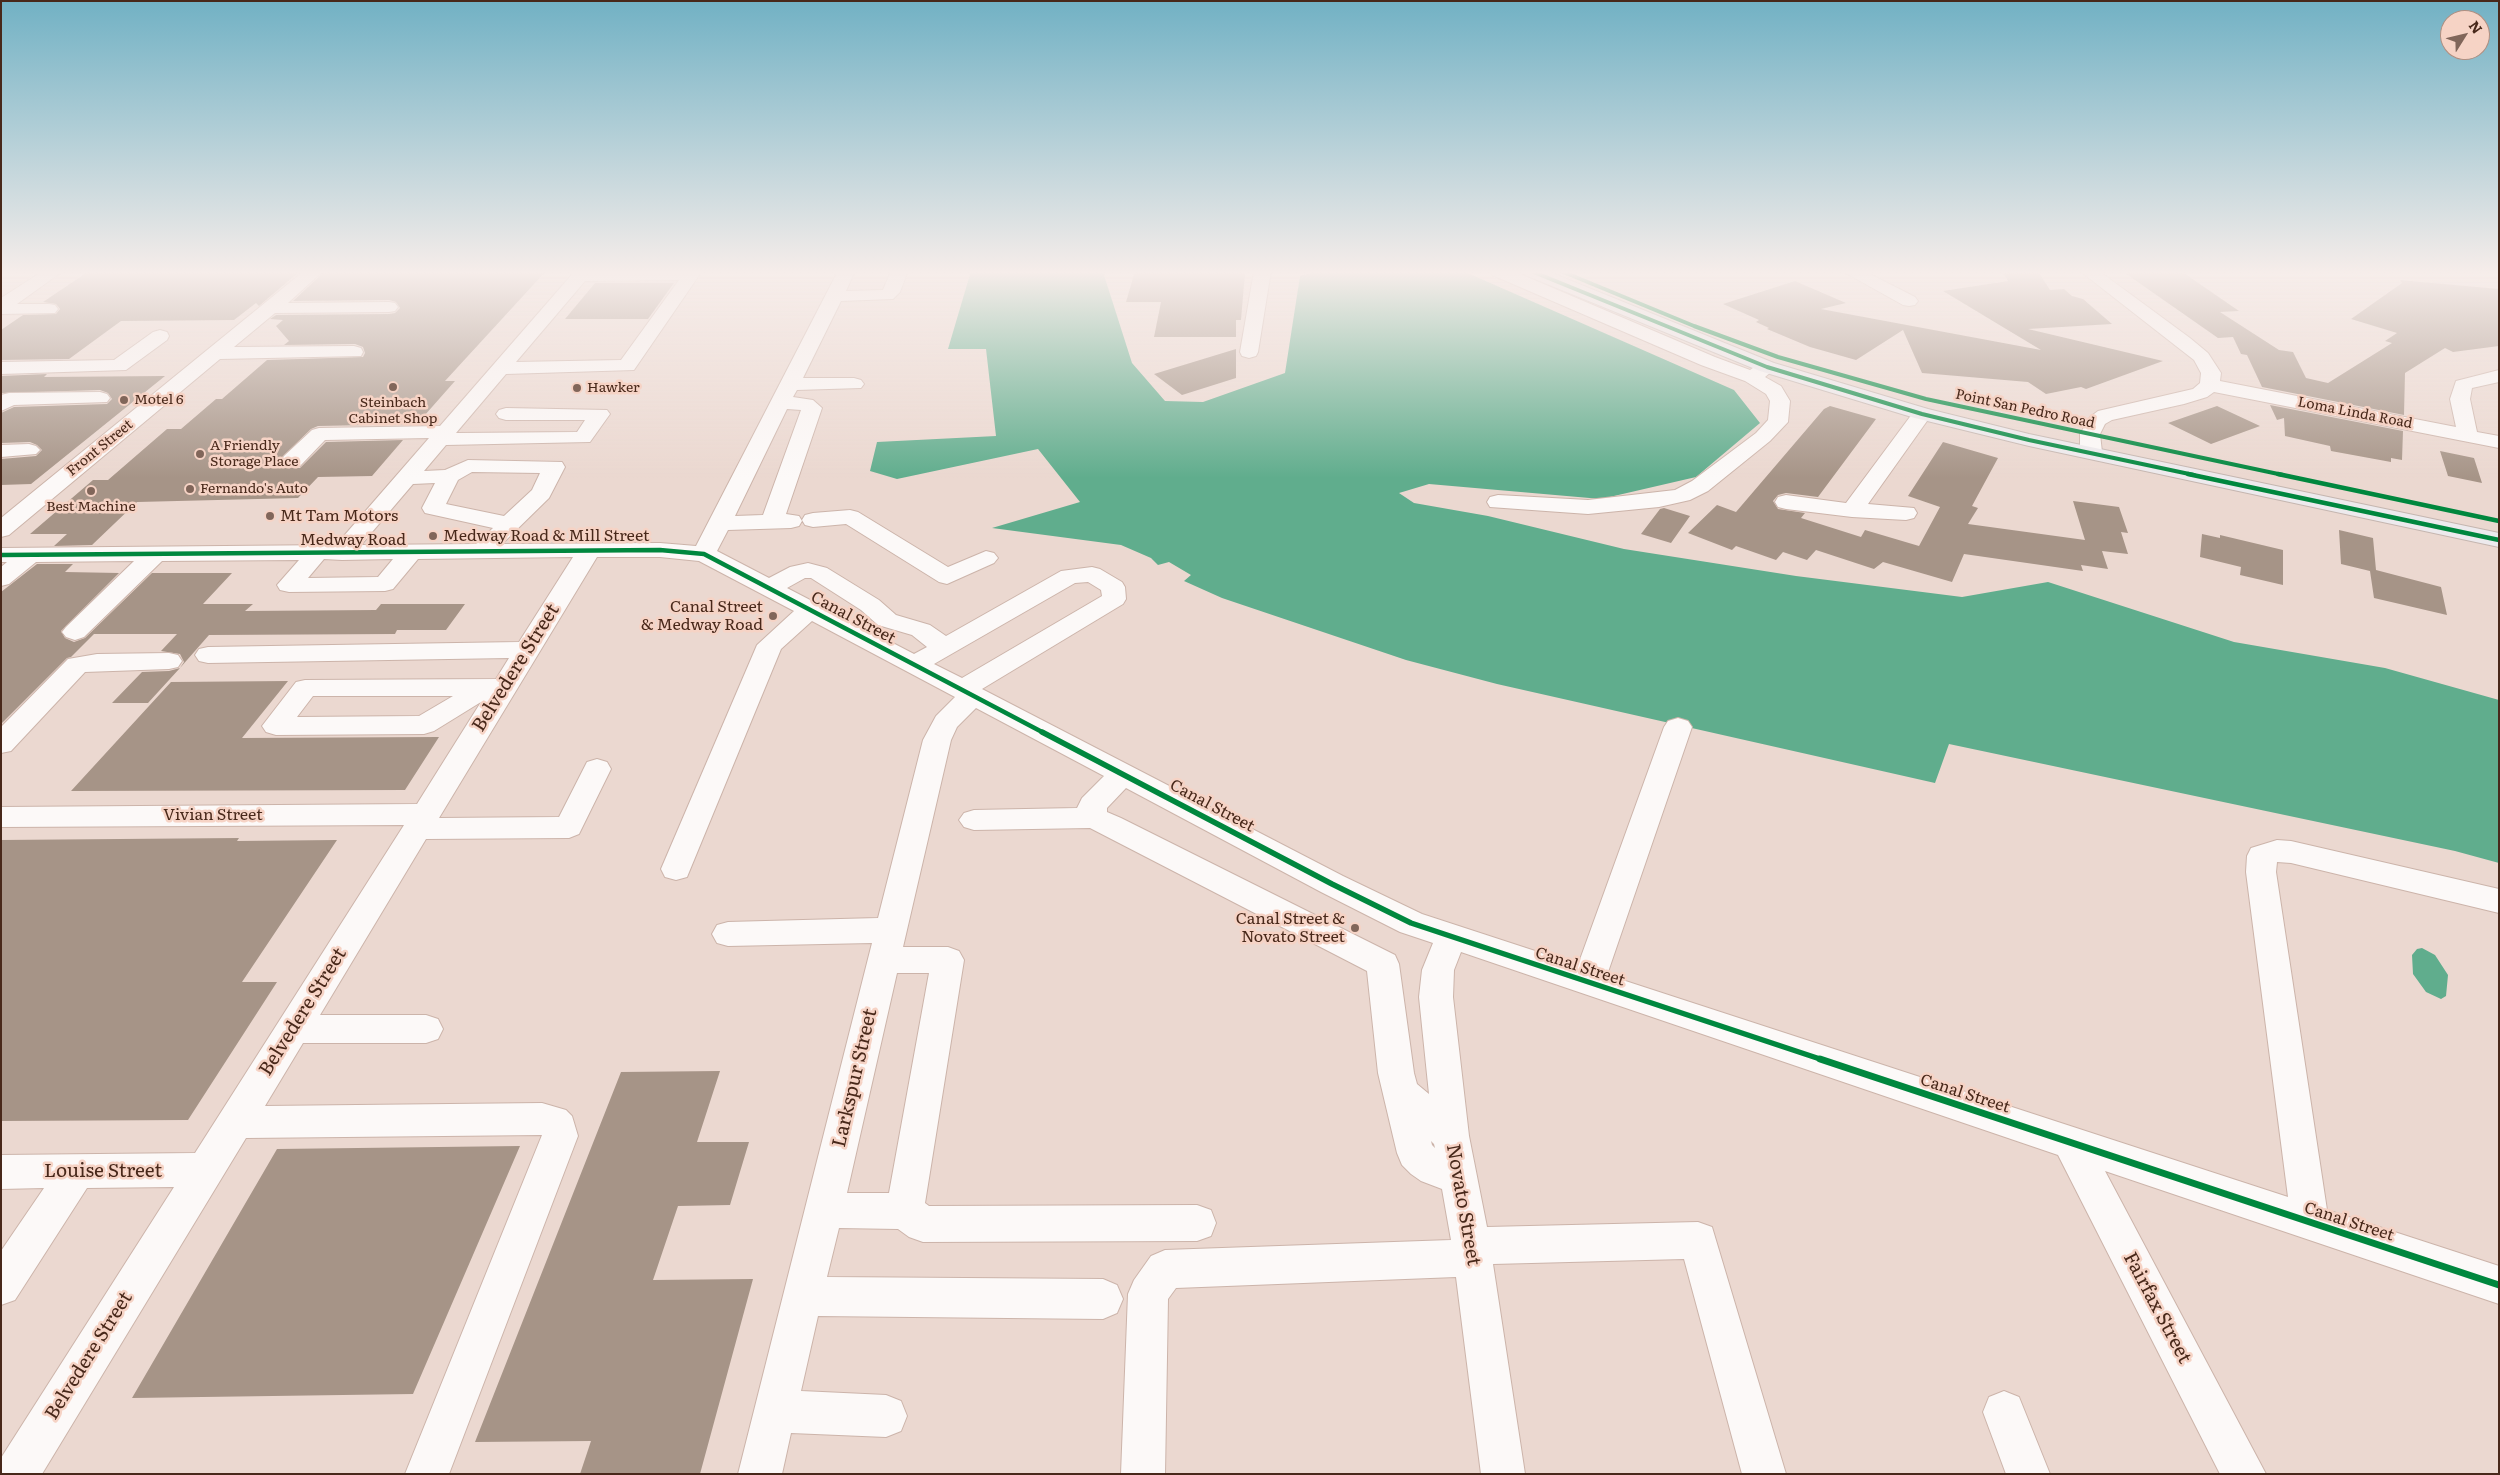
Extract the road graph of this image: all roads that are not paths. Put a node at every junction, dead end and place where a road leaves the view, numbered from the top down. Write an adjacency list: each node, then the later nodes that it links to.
1 (155, 340): 14 (street)
2 (232, 340): 13 (street, Front Street)
3 (525, 340): 15 (street)
4 (645, 340): 15 (street)
5 (813, 340): 18 (street)
6 (1251, 340): 12 (street)
7 (1659, 340): 16 (street)
8 (1687, 340): 16 (main road, Point San Pedro Road)
9 (1731, 340): 29 (main road, Point San Pedro Road)
10 (2178, 340): 20 (street)
11 (354, 352): 13 (street)
12 (1249, 352)
13 (216, 353): 43 (street, Front Street)
14 (1, 368)
15 (501, 368): 26 (street)
16 (1760, 372): 25 (main road, Point San Pedro Road); 35 (street)
17 (2499, 376): 27 (street)
18 (790, 384): 19 (street); 22 (street)
19 (854, 384)
20 (2210, 385): 27 (street, Loma Linda Road); 29 (street)
21 (100, 398): 23 (street)
22 (781, 403): 40 (street); 42 (street)
23 (1, 405)
24 (506, 414): 26 (street)
25 (1922, 414): 29 (main road, Point San Pedro Road); 37 (street)
26 (443, 436): 32 (street); 34 (street)
27 (2468, 436): 28 (street, Loma Linda Road)
28 (2499, 442)
29 (2090, 443): 39 (main road, Point San Pedro Road); 44 (main road, Point San Pedro Road)
30 (29, 450): 31 (street)
31 (1, 451)
32 (292, 460)
33 (449, 476): 34 (street); 41 (street); 41 (street)
34 (406, 478): 49 (street)
35 (1498, 502)
36 (1786, 502): 37 (street)
37 (1852, 510): 38 (street)
38 (1906, 513)
39 (2499, 521)
40 (772, 522): 42 (street); 54 (street)
41 (508, 524): 45 (street)
42 (720, 524): 51 (street)
43 (1, 530)
44 (2499, 540)
45 (482, 550): 46 (street, Medway Road); 47 (street, Medway Road)
46 (589, 551): 51 (street, Medway Road); 60 (street, Belvedere Street)
47 (410, 552): 48 (street); 49 (street, Medway Road)
48 (317, 553): 49 (street, Medway Road); 50 (street, Medway Road)
49 (342, 553)
50 (155, 554): 53 (street, Medway Road); 58 (street)
51 (704, 554): 56 (street, Canal Street)
52 (1, 555): 53 (street, Medway Road)
53 (30, 555): 55 (street)
54 (986, 558)
55 (1, 579)
56 (769, 588): 57 (street, Canal Street); 59 (street)
57 (810, 610): 64 (street, Canal Street); 76 (street)
58 (75, 632)
59 (944, 647): 64 (street); 67 (street, Larkspur Street)
60 (528, 650): 61 (street); 65 (street, Belvedere Street)
61 (331, 653): 62 (street); 66 (street)
62 (208, 654)
63 (168, 661): 69 (street)
64 (914, 664): 67 (street, Canal Street)
65 (496, 687): 66 (street); 66 (street); 75 (street, Belvedere Street)
66 (305, 688)
67 (967, 693): 71 (street, Canal Street); 80 (street, Larkspur Street)
68 (1678, 726): 81 (street)
69 (1, 744)
70 (597, 769): 75 (street, Vivian Street)
71 (1123, 774): 73 (street); 79 (street, Canal Street)
72 (1, 817): 75 (street, Vivian Street)
73 (1092, 818): 74 (street); 84 (street)
74 (974, 820)
75 (421, 822): 82 (street, Belvedere Street)
76 (676, 869)
77 (2499, 901): 94 (street)
78 (728, 934): 80 (street)
79 (1451, 937): 81 (street, Canal Street); 86 (street, Novato Street)
80 (887, 945): 92 (street, Larkspur Street); 93 (street)
81 (1588, 983): 87 (street, Canal Street)
82 (292, 1029): 83 (street); 85 (street, Belvedere Street)
83 (426, 1029)
84 (1402, 1093): 86 (street); 91 (street)
85 (234, 1122): 88 (street, Belvedere Street); 105 (street)
86 (1451, 1136): 91 (street, Novato Street)
87 (2070, 1142): 94 (street, Canal Street); 111 (street, Fairfax Street)
88 (204, 1170): 89 (street, Louise Street); 104 (street, Belvedere Street)
89 (77, 1171): 90 (street, Louise Street); 98 (street)
90 (1, 1172)
91 (1459, 1179): 96 (street, Novato Street)
92 (823, 1210): 93 (street); 99 (street, Larkspur Street)
93 (905, 1210): 95 (street)
94 (2310, 1222): 97 (street, Canal Street)
95 (1197, 1223)
96 (1472, 1252): 107 (street); 108 (street, Novato Street); 109 (street)
97 (2499, 1284)
98 (1, 1286)
99 (803, 1296): 100 (street); 101 (street, Larkspur Street)
100 (1103, 1300)
101 (775, 1411): 103 (street); 106 (street, Larkspur Street)
102 (2004, 1412): 110 (street)
103 (886, 1416)
104 (17, 1474)
105 (427, 1474)
106 (760, 1474)
107 (1143, 1474)
108 (1503, 1474)
109 (1764, 1474)
110 (2028, 1474)
111 (2244, 1474)

